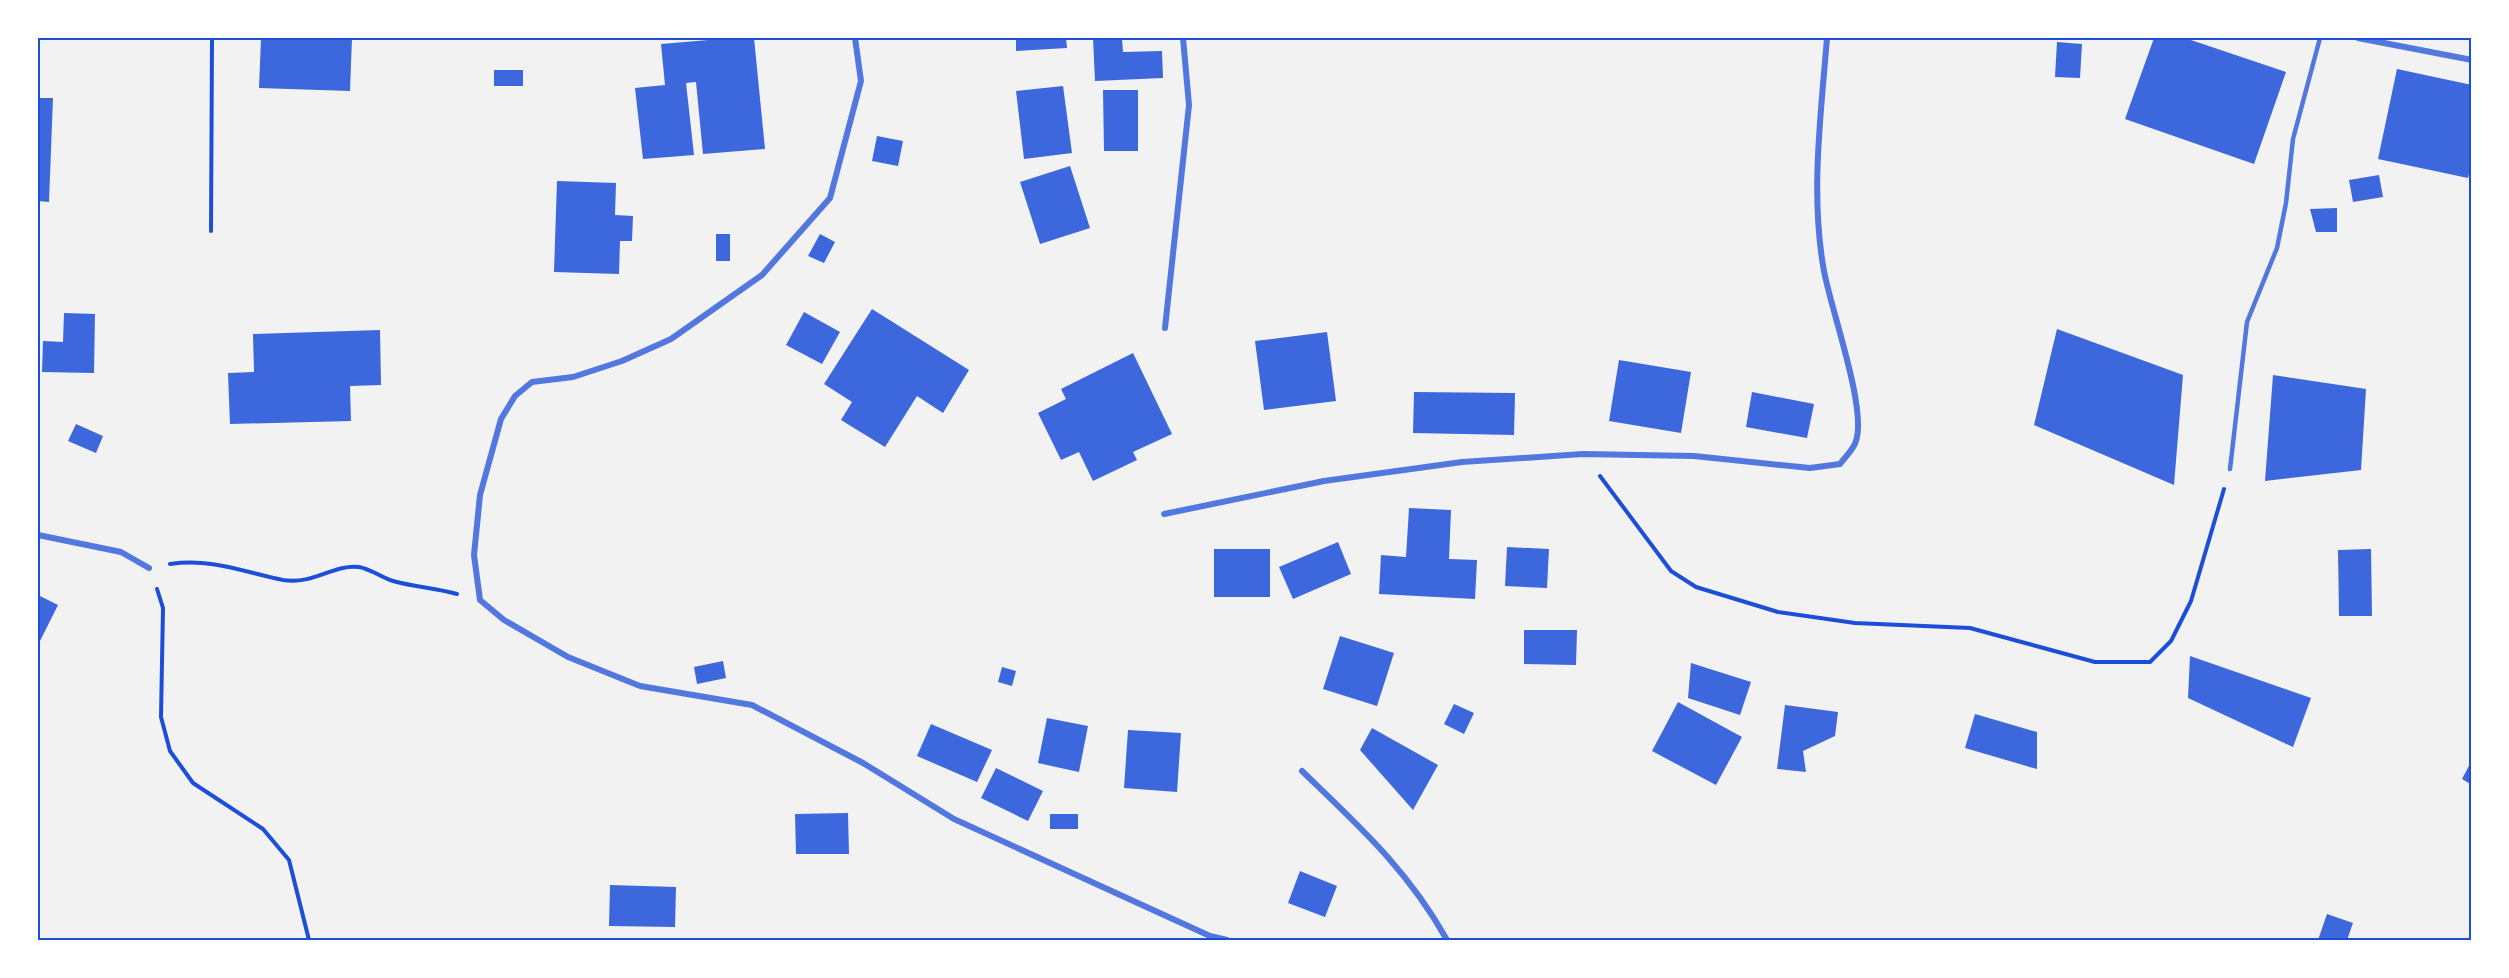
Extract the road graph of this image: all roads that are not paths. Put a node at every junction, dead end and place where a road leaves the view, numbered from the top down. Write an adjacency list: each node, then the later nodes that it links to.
1 (855, 38): 13 (street)
2 (1183, 38): 7 (street)
3 (1827, 38): 9 (street)
4 (2320, 38): 8 (lane)
5 (2358, 38): 6 (street)
6 (2472, 60)
7 (1165, 328)
8 (2230, 469)
9 (1164, 514)
10 (38, 535): 11 (street)
11 (149, 568)
12 (1302, 771): 14 (street)
13 (1227, 940)
14 (1447, 940)

